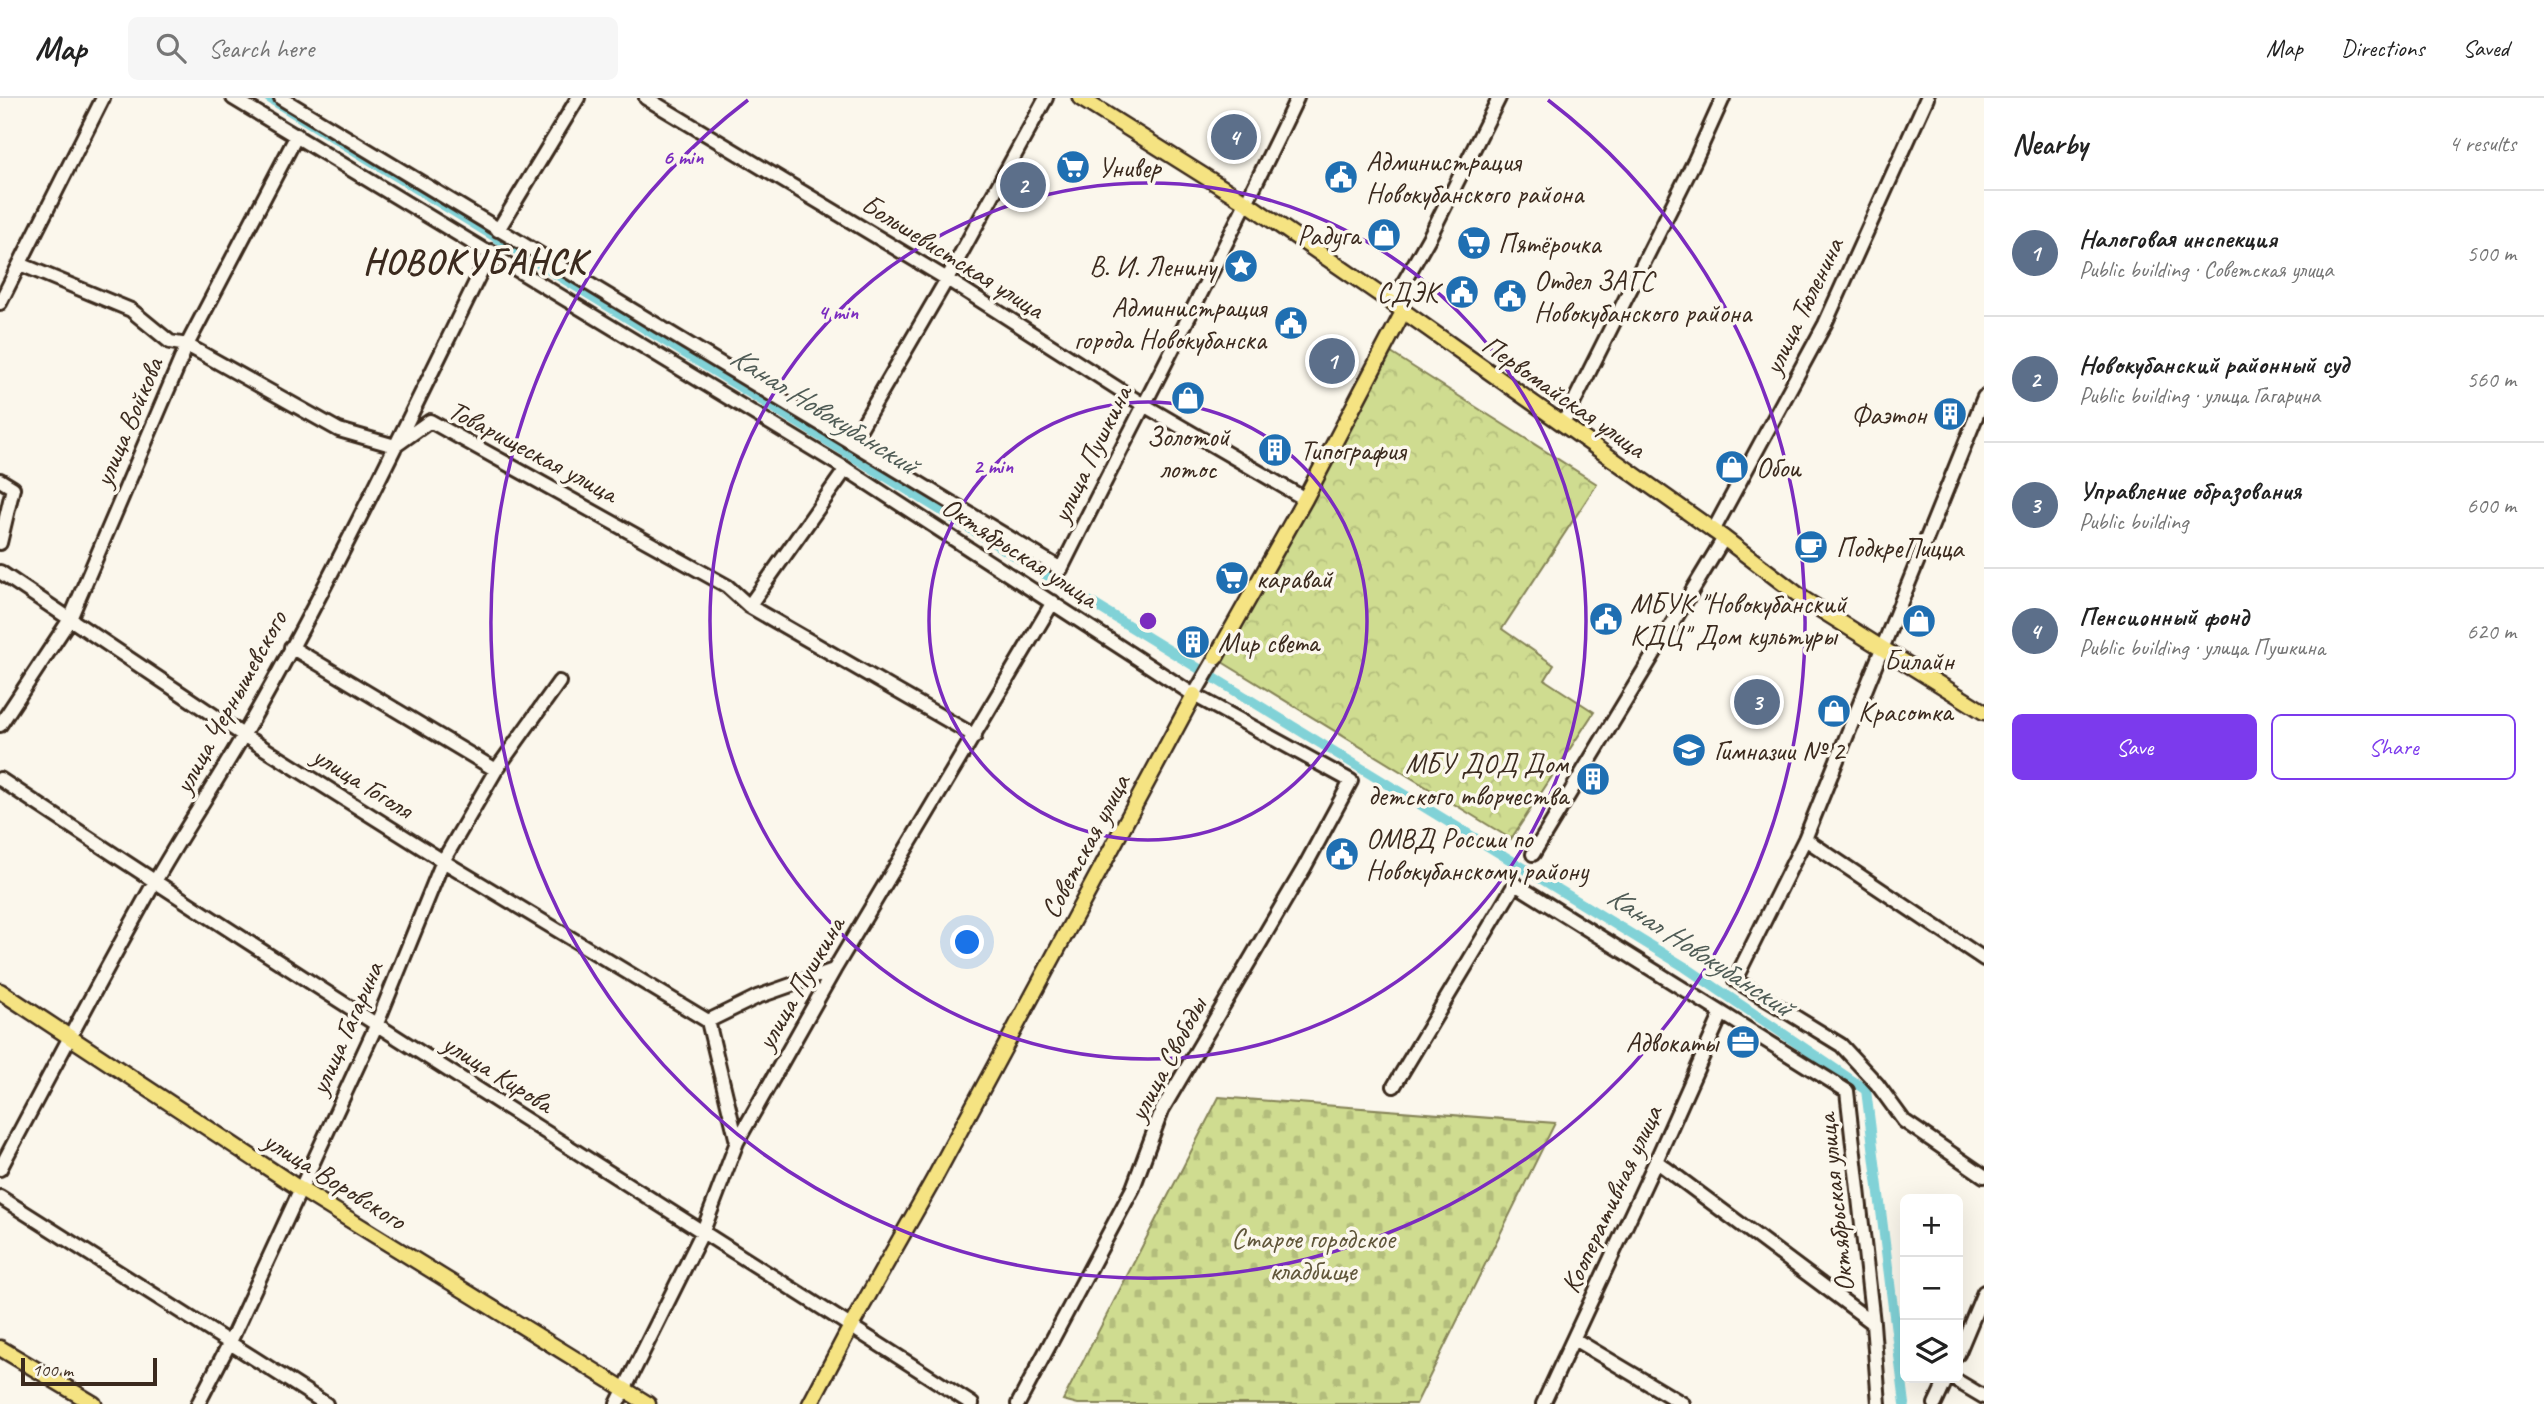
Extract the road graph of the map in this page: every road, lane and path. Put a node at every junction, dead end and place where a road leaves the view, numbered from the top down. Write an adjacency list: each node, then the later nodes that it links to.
1 (103, 98): 18 (street)
2 (233, 98): 14 (street, Октябрьская улица)
3 (281, 98): 13 (street, Октябрьская улица)
4 (308, 98): 13 (street)
5 (578, 98): 16 (street)
6 (646, 98): 19 (street, Большевистская улица)
7 (1046, 98): 19 (street)
8 (1080, 98): 15 (main road, Первомайская улица)
9 (1297, 98): 15 (street, улица Пушкина)
10 (1499, 98): 21 (street, Советская улица)
11 (1723, 98): 25 (street)
12 (1927, 98): 31 (street, улица Тюленина)
13 (301, 110): 16 (street, Октябрьская улица)
14 (297, 135): 17 (street, Октябрьская улица); 22 (street, улица Войкова)
15 (1247, 203): 21 (main road, Первомайская улица); 24 (street, улица Пушкина)
16 (498, 230): 26 (street, Октябрьская улица)
17 (491, 252): 27 (street, улица Чернышевского); 28 (street, Октябрьская улица)
18 (20, 264): 20 (street); 22 (street)
19 (947, 279): 24 (street, Большевистская улица); 26 (street)
20 (0, 303)
21 (1398, 308): 25 (main road, Первомайская улица); 30 (main road, Советская улица)
22 (187, 345): 27 (street); 37 (street, улица Войкова)
23 (1984, 397): 39 (street)
24 (1142, 404): 30 (street, Большевистская улица); 33 (street, улица Пушкина)
25 (1563, 424): 31 (main road, Первомайская улица)
26 (853, 441): 33 (street, Октябрьская улица)
27 (395, 446): 36 (street, Товарищеская улица); 38 (street, улица Чернышевского)
28 (846, 469): 35 (street, Октябрьская улица); 36 (street)
29 (0, 480): 32 (street)
30 (1305, 499): 40 (main road, Советская улица)
31 (1718, 535): 39 (main road, Первомайская улица); 51 (street, улица Тюленина)
32 (0, 542)
33 (1061, 569)
34 (0, 572): 37 (street, улица Гоголя)
35 (1053, 602): 42 (street, Октябрьская улица); 46 (street, улица Пушкина)
36 (749, 607): 46 (street, Товарищеская улица)
37 (71, 618): 44 (street, улица Войкова); 45 (street, улица Гоголя)
38 (290, 647): 45 (street, улица Чернышевского); 47 (street)
39 (1883, 648): 43 (main road, Первомайская улица); 50 (street)
40 (1216, 657): 42 (street, Советская улица)
41 (559, 682): 47 (street, улица Гагарина)
42 (1194, 695): 49 (street, Октябрьская улица); 71 (main road, Советская улица)
43 (1984, 712)
44 (0, 725)
45 (243, 735): 52 (street, улица Гоголя); 53 (street, улица Чернышевского)
46 (975, 736): 55 (street, улица Пушкина)
47 (495, 770): 52 (street, улица Гагарина)
48 (0, 779): 53 (street, улица Кирова)
49 (1351, 781): 87 (street, улица Свободы)
50 (1805, 839): 54 (street); 65 (street)
51 (1533, 854)
52 (443, 861): 58 (street, улица Гоголя); 59 (street, улица Гагарина)
53 (154, 883): 59 (street, улица Кирова); 60 (street, улица Чернышевского)
54 (1984, 959)
55 (834, 970): 58 (street); 62 (street, улица Пушкина)
56 (0, 991): 60 (main road, улица Воровского)
57 (1721, 1013): 61 (street, Октябрьская улица); 63 (street, Кооперативная улица); 70 (street, Октябрьская улица)
58 (708, 1021): 62 (street)
59 (376, 1026): 66 (street, улица Гагарина); 68 (street, улица Кирова)
60 (70, 1035): 64 (street, улица Чернышевского); 66 (main road, улица Воровского)
61 (1394, 1086)
62 (737, 1142): 68 (street, улица Пушкина)
63 (1656, 1161): 70 (street); 72 (street, Кооперативная улица)
64 (0, 1169)
65 (1984, 1175)
66 (300, 1189): 74 (street, улица Гагарина); 78 (main road, улица Воровского)
67 (0, 1197): 74 (street)
68 (703, 1231): 71 (street, улица Кирова); 78 (street, улица Пушкина)
69 (1984, 1292): 73 (street)
70 (1873, 1323): 90 (street)
71 (851, 1326): 85 (main road, Советская улица); 86 (street, улица Кирова)
72 (1574, 1339): 88 (street, Кооперативная улица); 89 (street)
73 (1963, 1341)
74 (230, 1342): 81 (street, улица Гагарина); 82 (street)
75 (0, 1348): 80 (main road)
76 (1947, 1383): 91 (street)
77 (1959, 1383): 79 (street)
78 (625, 1390): 83 (street, улица Пушкина); 84 (main road, улица Воровского)
79 (1984, 1397)
80 (94, 1404)
81 (198, 1404)
82 (326, 1404)
83 (617, 1404)
84 (648, 1404)
85 (810, 1404)
86 (972, 1404)
87 (1018, 1404)
88 (1543, 1404)
89 (1683, 1404)
90 (1880, 1404)
91 (1935, 1404)

